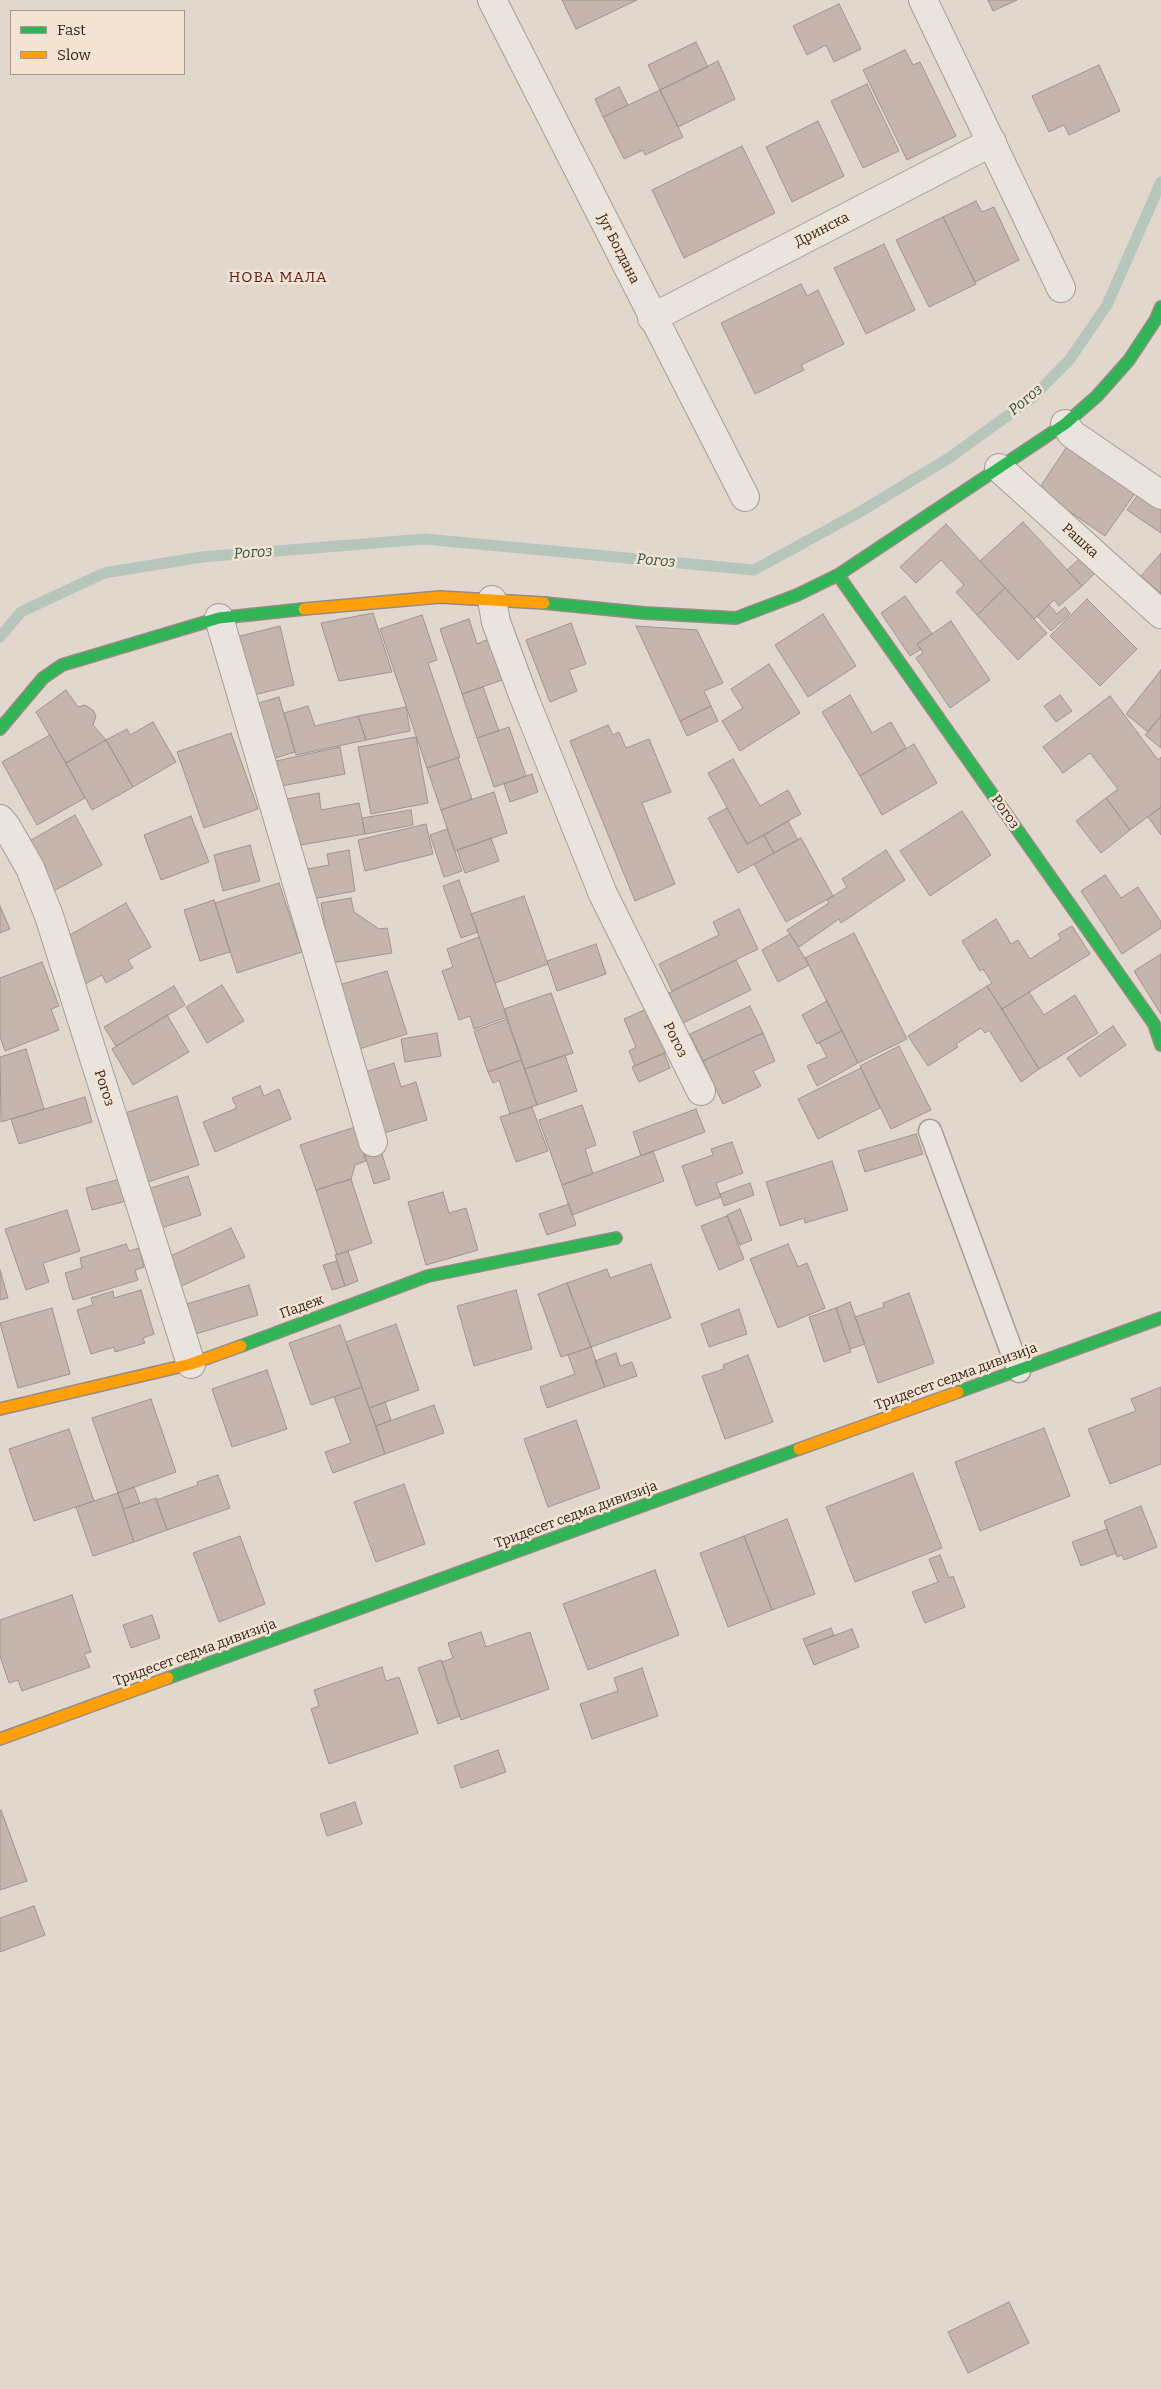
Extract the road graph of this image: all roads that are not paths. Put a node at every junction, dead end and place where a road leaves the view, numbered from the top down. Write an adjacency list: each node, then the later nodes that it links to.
1 (492, 0): 6 (street, Југ Богдана)
2 (923, 0): 3 (street)
3 (992, 142): 4 (street); 6 (street, Дринска)
4 (1062, 288)
5 (1161, 307): 7 (street)
6 (652, 318): 10 (street, Југ Богдана)
7 (1064, 424): 8 (street); 9 (street)
8 (999, 468): 11 (street); 13 (street, Рашка)
9 (1161, 495)
10 (745, 497)
11 (838, 575): 12 (street); 17 (street, Рогоз)
12 (492, 600): 14 (street); 18 (street, Рогоз)
13 (1161, 614)
14 (219, 618): 15 (street); 20 (street)
15 (0, 729)
16 (0, 819): 23 (street, Рогоз)
17 (1161, 1045)
18 (700, 1091)
19 (930, 1131): 24 (lane)
20 (373, 1142)
21 (616, 1238): 23 (street, Падеж)
22 (1161, 1318): 24 (street, Тридесет седма дивизија)
23 (191, 1364): 25 (street, Падеж)
24 (1019, 1371): 26 (street, Тридесет седма дивизија)
25 (0, 1409)
26 (0, 1739)

